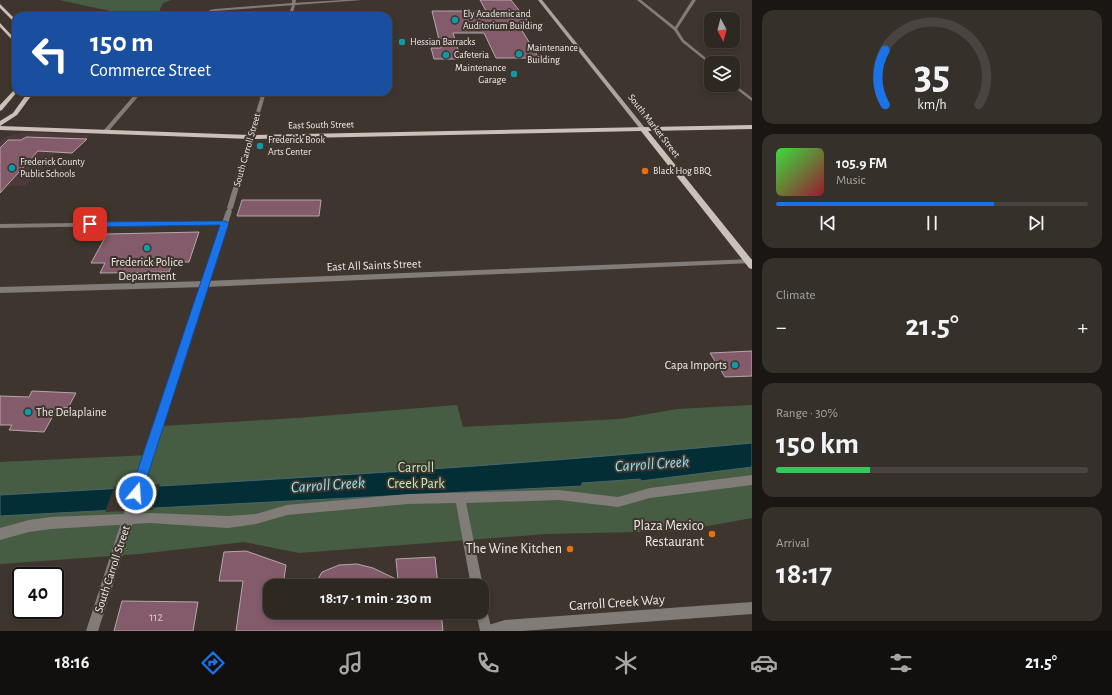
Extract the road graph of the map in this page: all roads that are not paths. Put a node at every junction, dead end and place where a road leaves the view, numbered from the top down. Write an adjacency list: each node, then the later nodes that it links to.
1 (360, 0): 5 (street)
2 (540, 0): 24 (main road, South Market Street)
3 (639, 0): 11 (street)
4 (694, 0): 11 (street)
5 (294, 2): 7 (street); 8 (street)
6 (0, 5): 9 (main road)
7 (210, 12)
8 (291, 12)
9 (12, 18)
10 (0, 24): 12 (main road)
11 (675, 29): 13 (street)
12 (12, 38)
13 (704, 58)
14 (740, 90): 19 (street)
15 (12, 95): 20 (main road)
16 (28, 96): 21 (main road)
17 (136, 96): 25 (street)
18 (263, 96): 26 (street, South Carroll Street)
19 (752, 100)
20 (0, 109)
21 (0, 124)
22 (752, 127): 24 (main road, East South Street)
23 (0, 128): 25 (main road, East South Street)
24 (643, 129): 26 (main road, East South Street); 29 (main road, South Market Street)
25 (105, 132): 26 (main road, East South Street)
26 (250, 137): 27 (street, South Carroll Street)
27 (225, 223): 28 (street); 30 (street, South Carroll Street)
28 (0, 226)
29 (751, 263): 30 (street, East All Saints Street)
30 (205, 284): 31 (street, East All Saints Street); 38 (street, South Carroll Street, bridge)
31 (0, 290)
32 (752, 480): 33 (street)
33 (460, 498): 34 (street); 35 (street)
34 (0, 534)
35 (476, 579)
36 (752, 608): 39 (street, Carroll Creek Way)
37 (484, 619): 39 (street)
38 (92, 631)
39 (486, 631)

